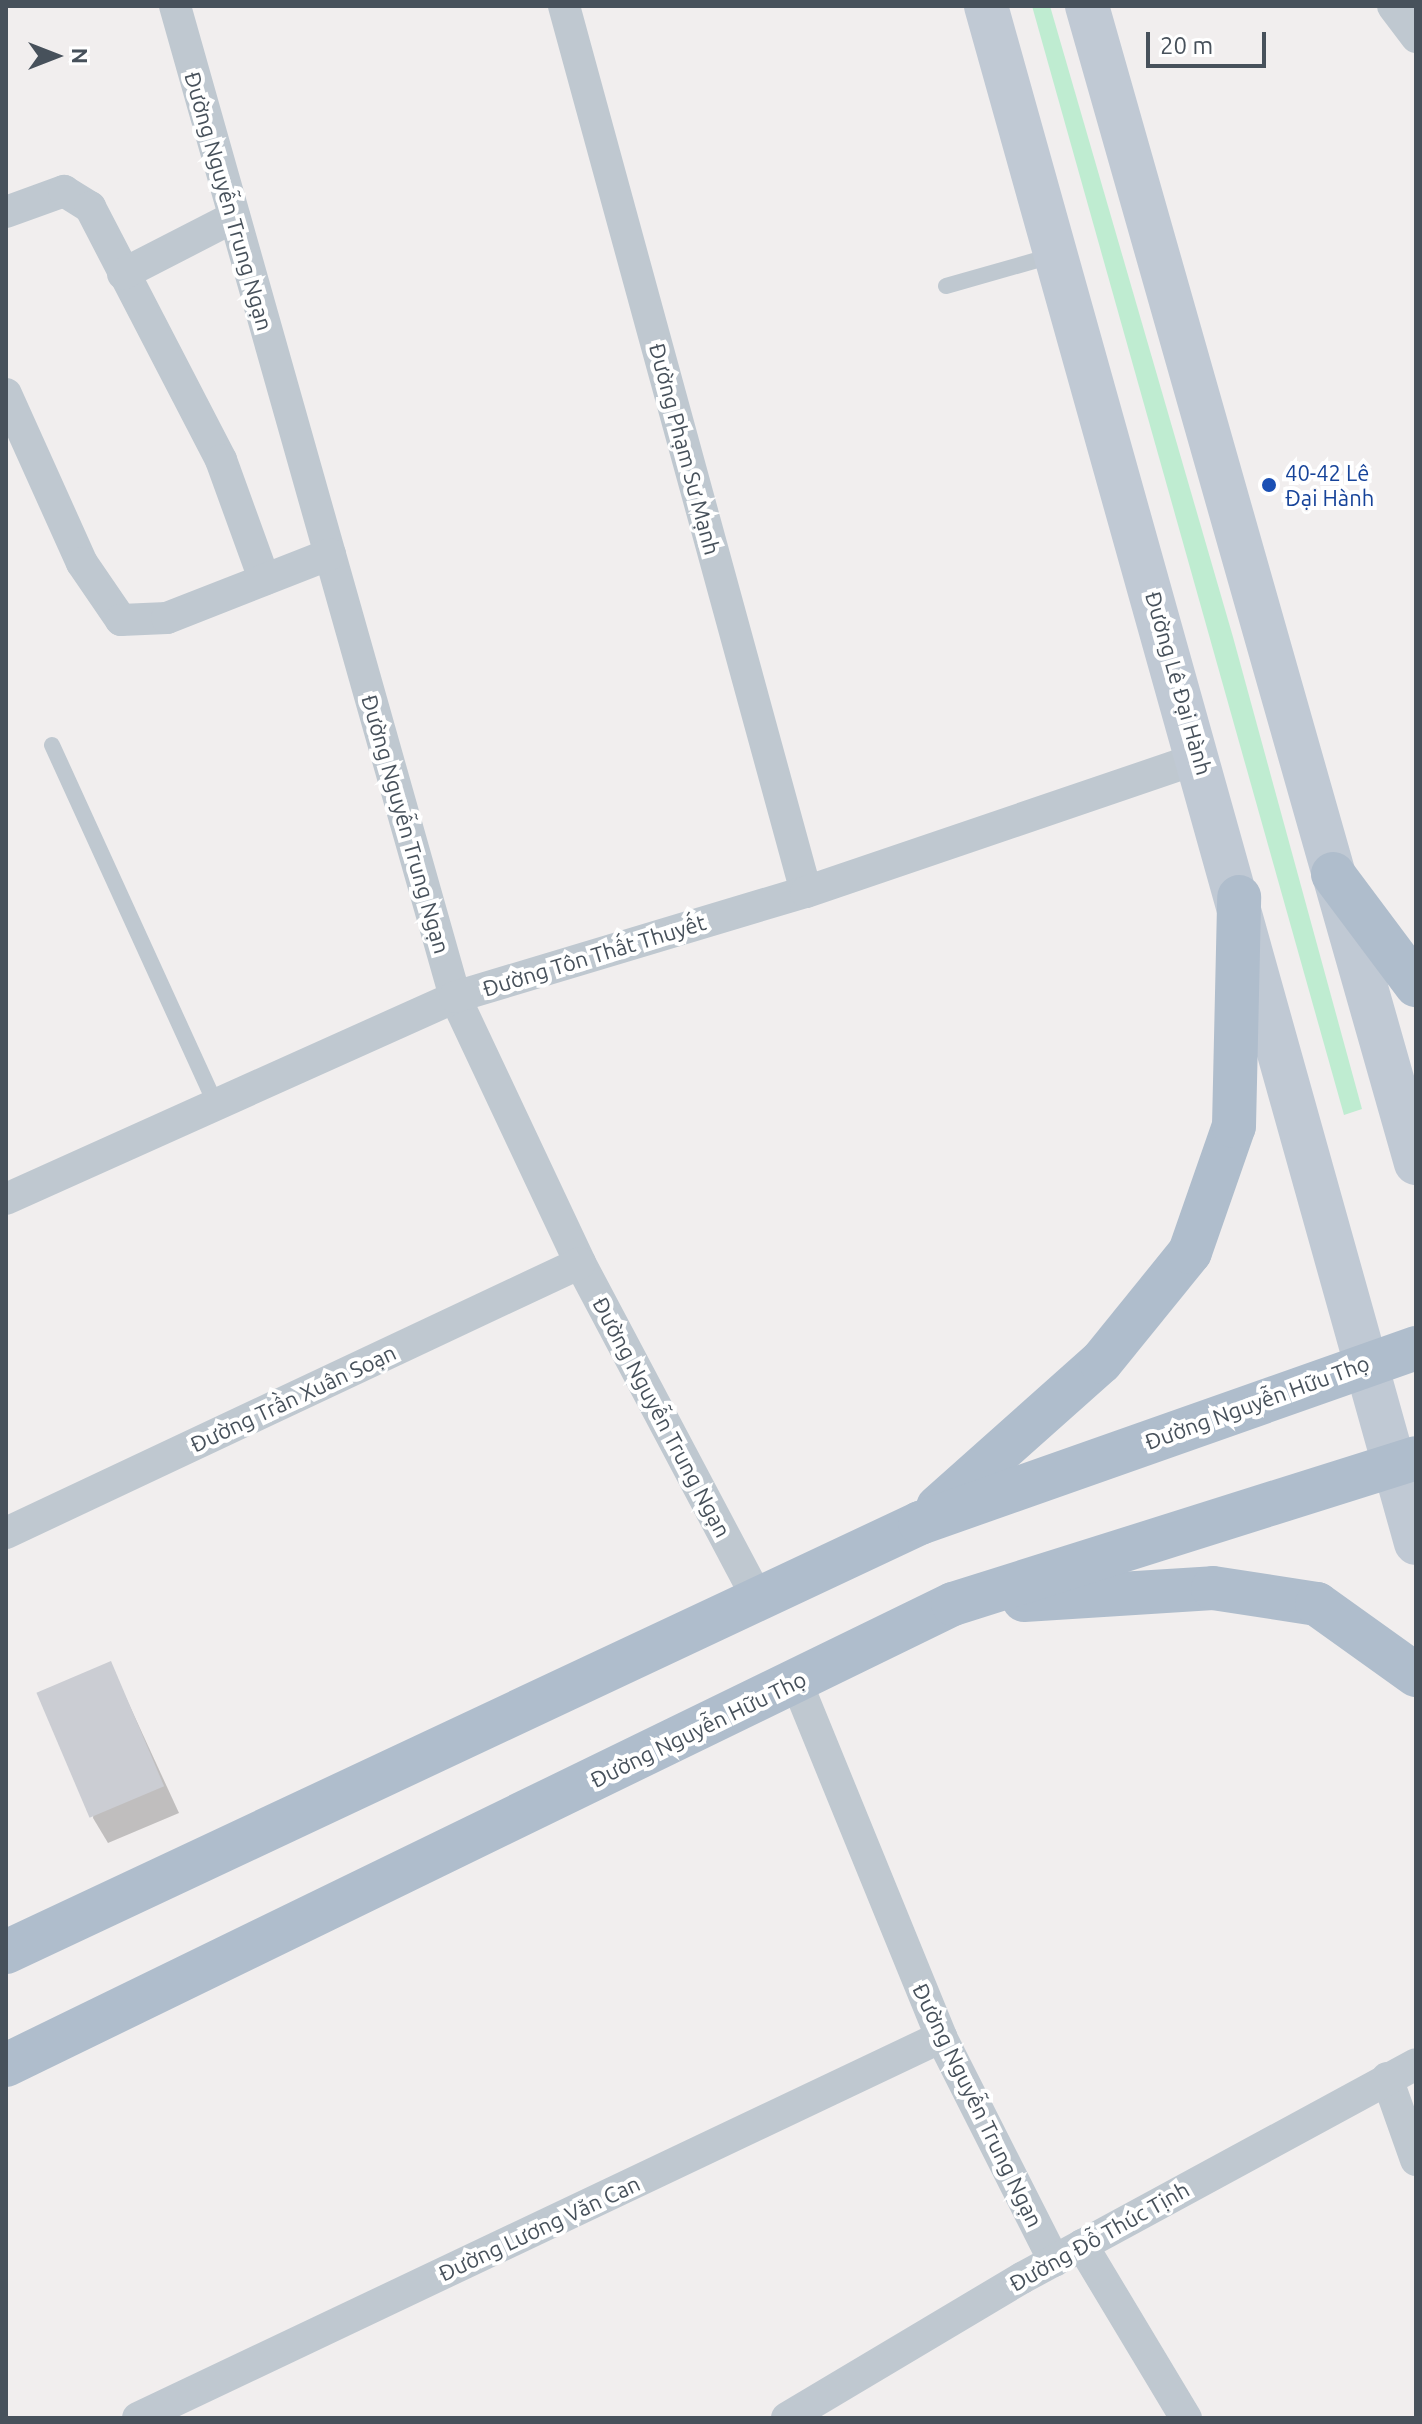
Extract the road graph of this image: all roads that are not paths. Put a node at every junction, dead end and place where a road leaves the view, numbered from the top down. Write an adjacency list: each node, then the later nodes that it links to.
1 (175, 6): 8 (street, Đường Nguyễn Trung Ngạn)
2 (564, 6): 18 (street, Đường Phạm Sư Mạnh)
3 (986, 6): 9 (main road, Đường Lê Đại Hành)
4 (1087, 6): 17 (main road)
5 (1393, 6): 6 (street)
6 (1416, 37)
7 (6, 212): 10 (street)
8 (234, 217): 10 (street); 13 (street, Đường Nguyễn Trung Ngạn)
9 (1057, 255): 11 (lane); 16 (main road, Đường Lê Đại Hành)
10 (123, 274): 14 (street)
11 (946, 286)
12 (6, 394): 14 (street)
13 (330, 554): 14 (street); 21 (street, Đường Nguyễn Trung Ngạn)
14 (264, 579)
15 (52, 745): 22 (lane)
16 (1200, 758): 18 (street, Đường Tôn Thất Thuyết); 19 (main road, Đường Lê Đại Hành)
17 (1333, 874): 20 (main road); 23 (main road)
18 (806, 892): 21 (street, Đường Tôn Thất Thuyết)
19 (1239, 897): 27 (main road, Đường Lê Đại Hành); 29 (main road)
20 (1416, 985)
21 (455, 997): 22 (street, Đường Tôn Thất Thuyết); 25 (street, Đường Nguyễn Trung Ngạn)
22 (216, 1105): 24 (street, Đường Tôn Thất Thuyết)
23 (1416, 1163)
24 (6, 1199)
25 (580, 1263): 30 (street, Đường Trần Xuân Soạn); 32 (street, Đường Nguyễn Trung Ngạn)
26 (1416, 1348): 27 (main road, Đường Nguyễn Hữu Thọ)
27 (1363, 1363): 28 (main road, Đường Lê Đại Hành); 29 (main road, Đường Nguyễn Hữu Thọ)
28 (1404, 1462): 31 (main road, Đường Lê Đại Hành); 33 (main road, Đường Nguyễn Hữu Thọ)
29 (920, 1523): 32 (main road, Đường Nguyễn Hữu Thọ)
30 (6, 1533)
31 (1416, 1543)
32 (756, 1596): 36 (main road, Đường Nguyễn Hữu Thọ)
33 (953, 1604): 34 (main road); 35 (main road, Đường Nguyễn Hữu Thọ)
34 (1416, 1675)
35 (796, 1681): 37 (street, Đường Nguyễn Trung Ngạn); 39 (main road, Đường Nguyễn Hữu Thọ)
36 (6, 1952)
37 (941, 2037): 43 (street, Đường Nguyễn Trung Ngạn); 45 (street, Đường Lương Văn Can)
38 (1416, 2064): 40 (street, Đường Đỗ Thúc Tịnh)
39 (6, 2065)
40 (1387, 2078): 41 (street); 42 (street, Đường Đỗ Thúc Tịnh)
41 (1416, 2160)
42 (1082, 2245): 43 (street, Đường Đỗ Thúc Tịnh); 46 (street)
43 (1054, 2261): 44 (street, Đường Đỗ Thúc Tịnh)
44 (800, 2415)
45 (138, 2418)
46 (1186, 2418)

